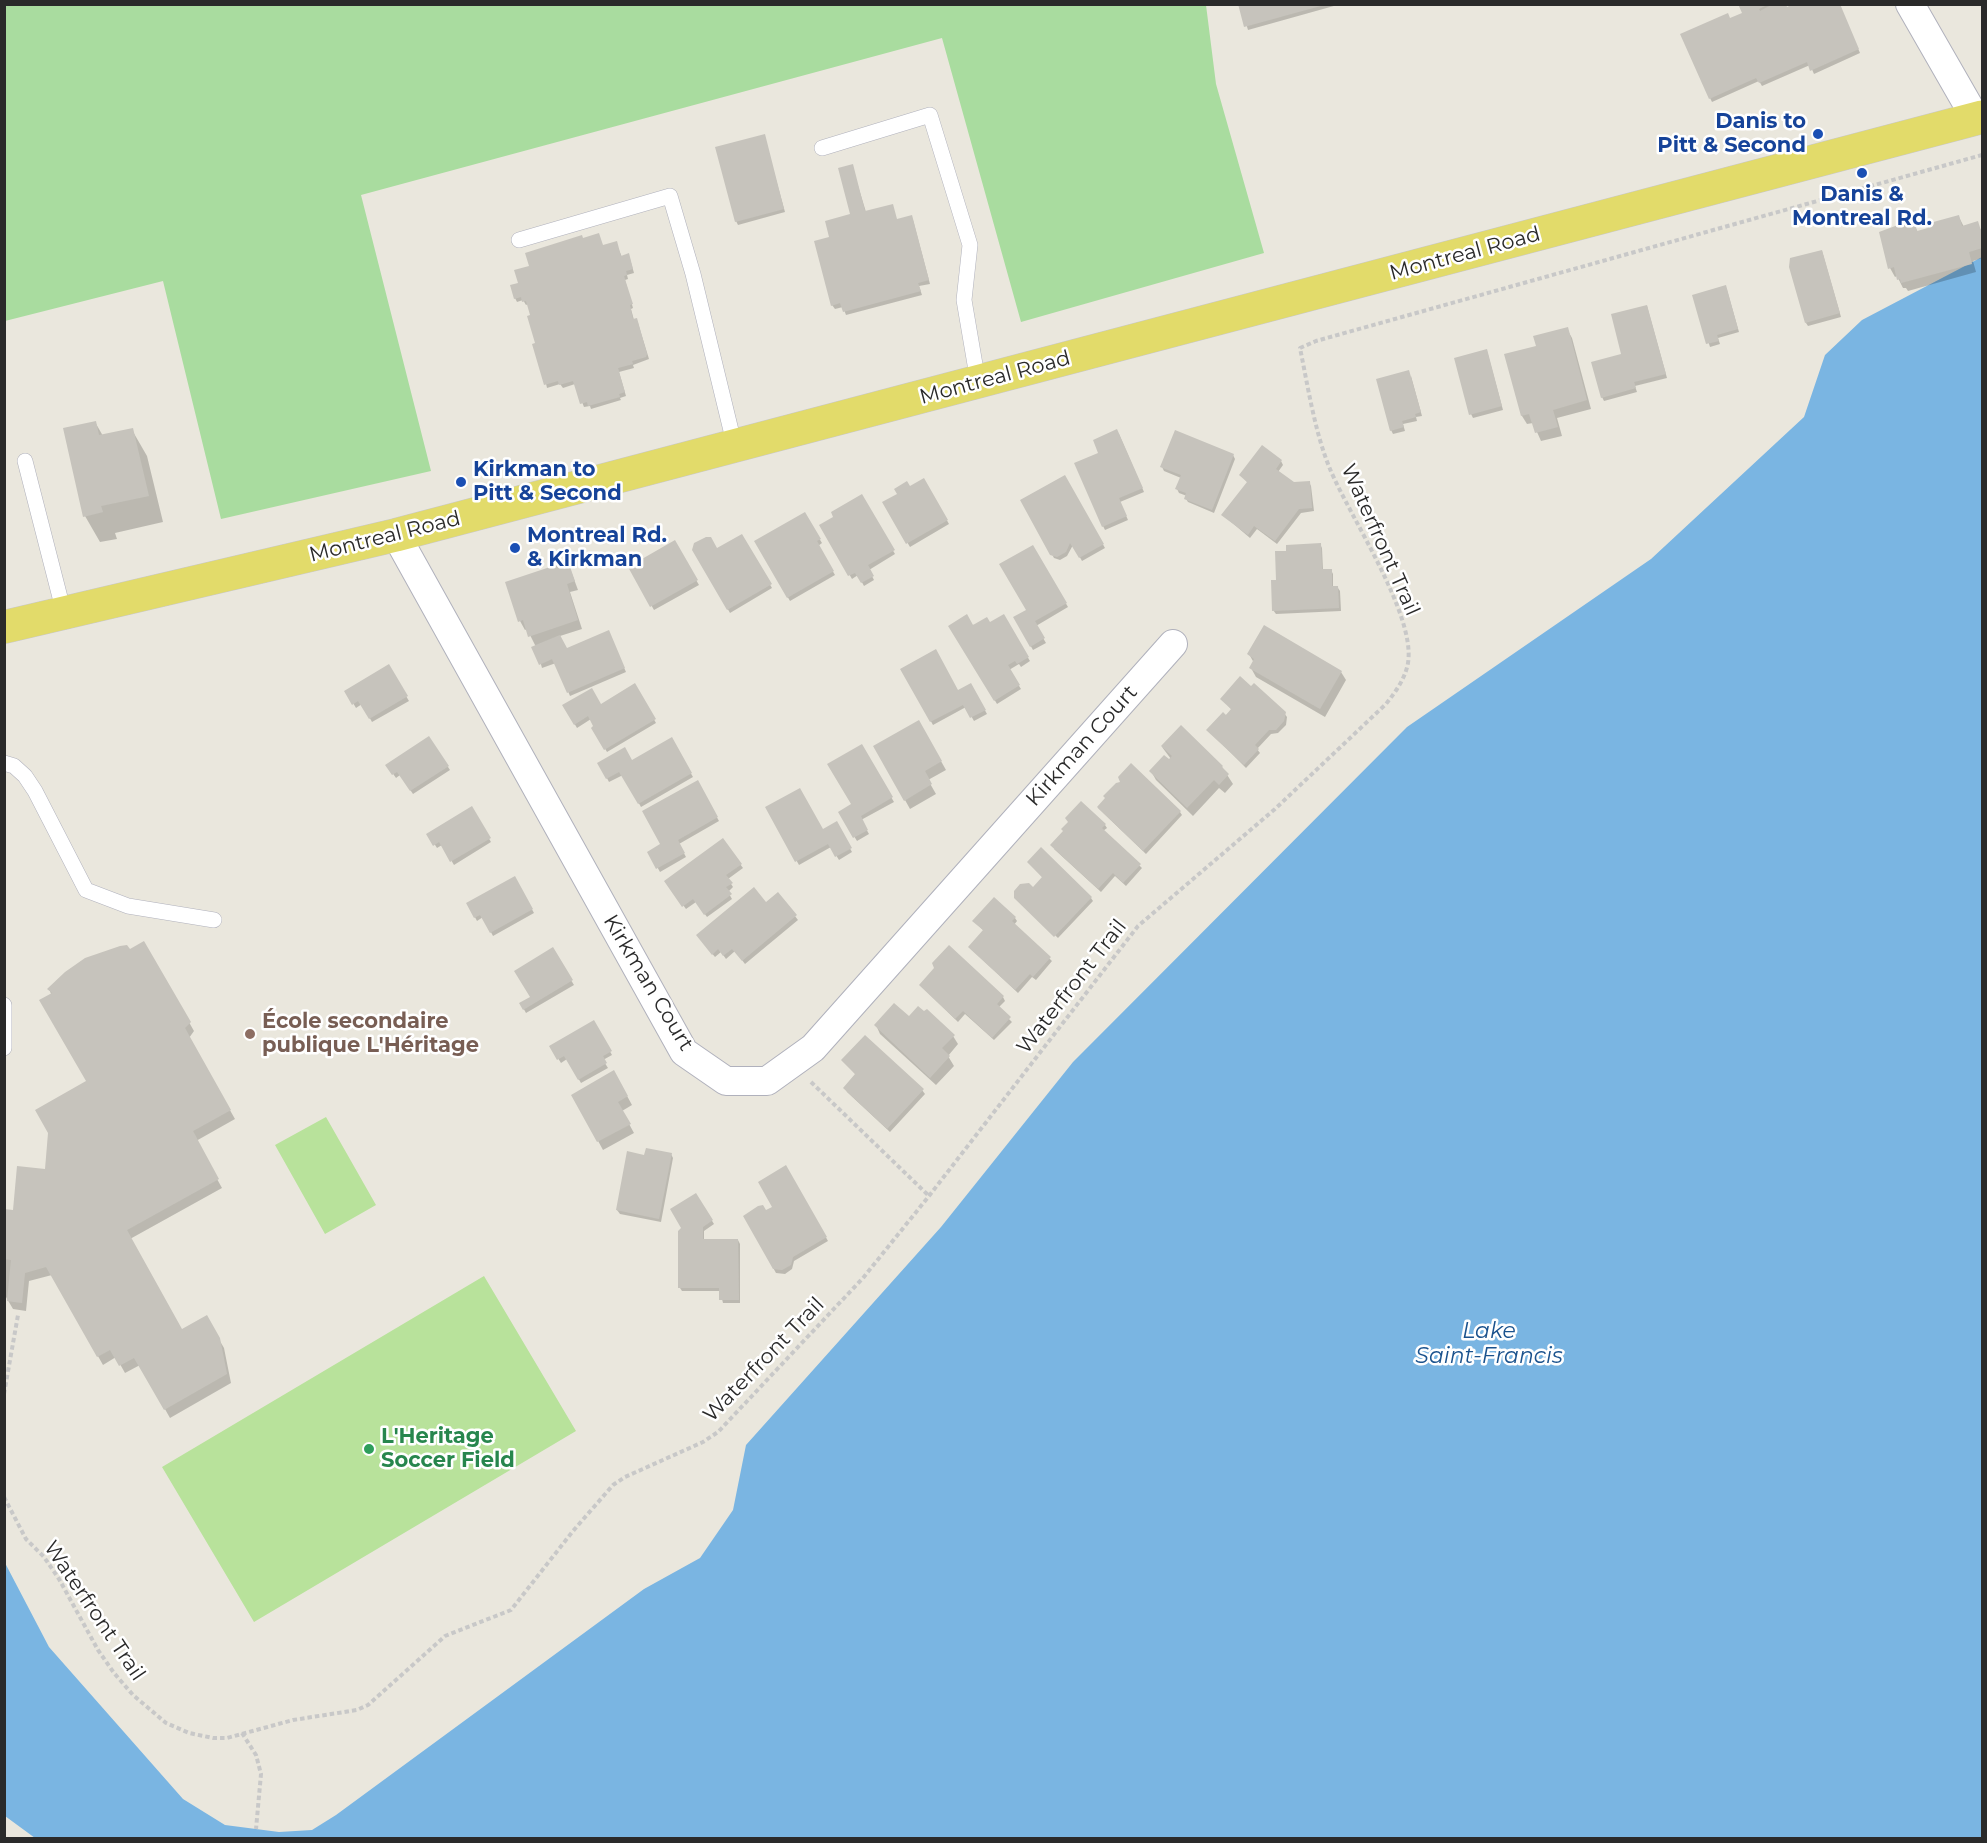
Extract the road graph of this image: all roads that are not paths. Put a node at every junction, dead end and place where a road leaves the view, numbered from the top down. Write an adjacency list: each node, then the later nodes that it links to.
1 (1910, 4): 2 (street)
2 (1979, 118): 5 (main road, Montreal Road)
3 (822, 148): 5 (lane)
4 (519, 240): 6 (lane)
5 (978, 382): 6 (main road, Montreal Road)
6 (735, 447): 8 (main road, Montreal Road)
7 (25, 461): 9 (lane)
8 (396, 535): 9 (main road, Montreal Road); 11 (street, Kirkman Court)
9 (64, 613): 10 (main road, Montreal Road)
10 (4, 627)
11 (1173, 644)
12 (4, 763): 13 (lane)
13 (214, 920)
14 (4, 1005): 15 (lane)
15 (4, 1048)

